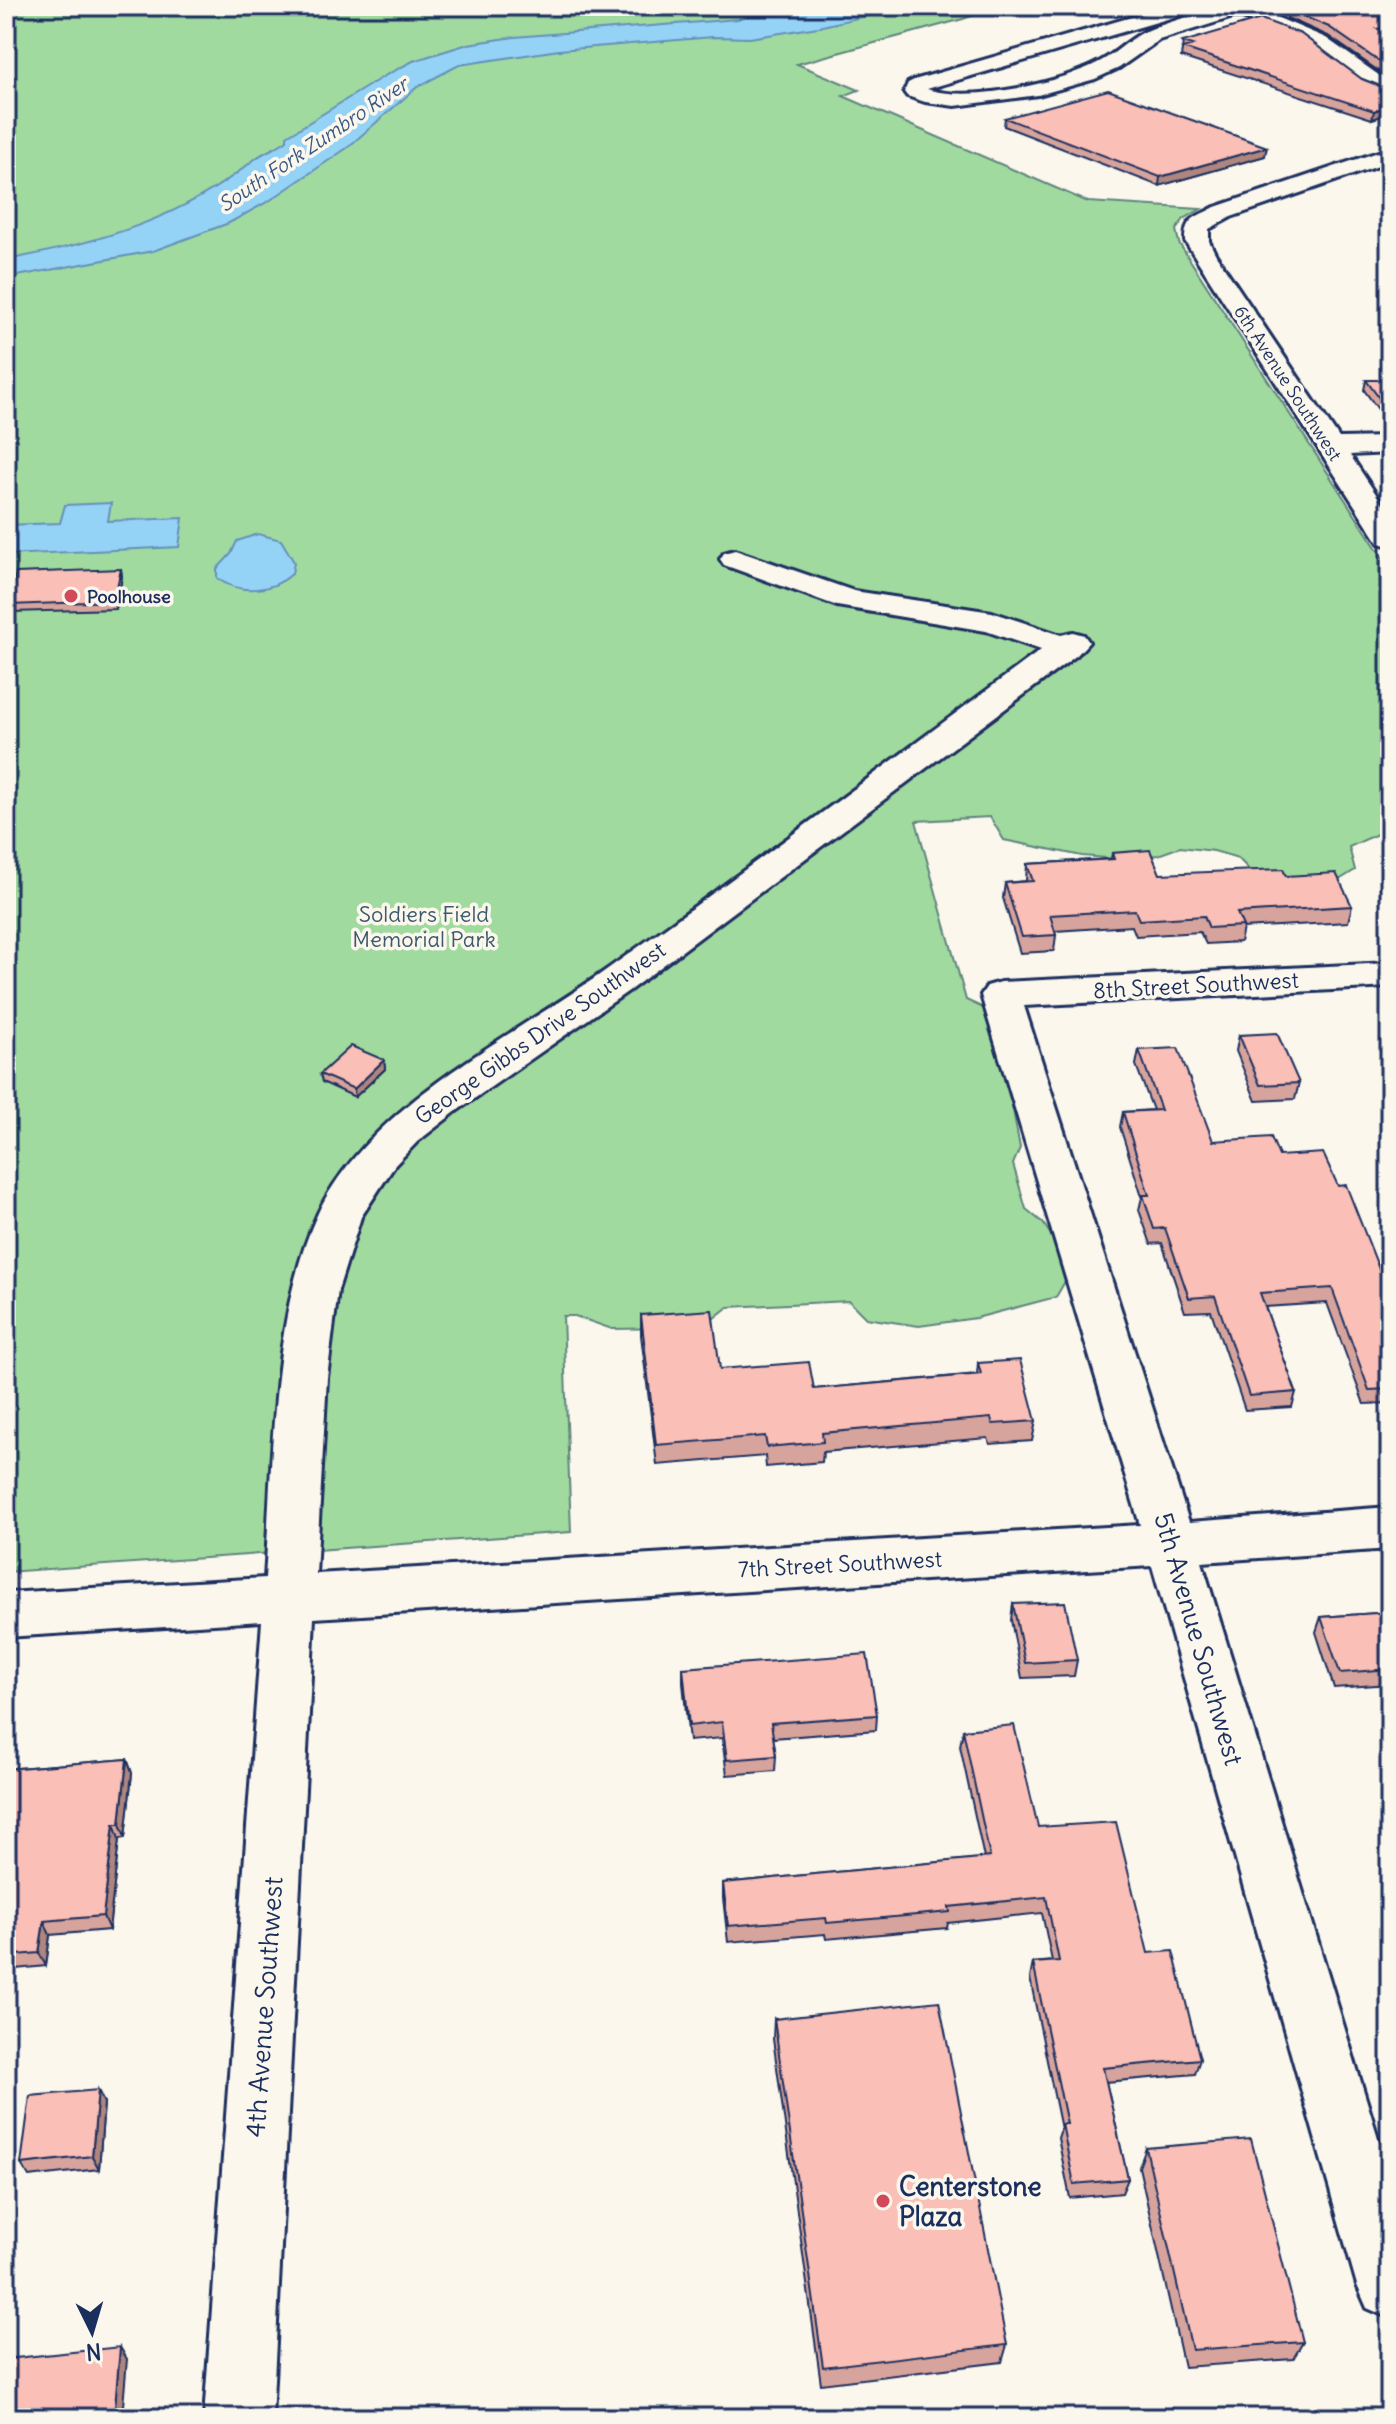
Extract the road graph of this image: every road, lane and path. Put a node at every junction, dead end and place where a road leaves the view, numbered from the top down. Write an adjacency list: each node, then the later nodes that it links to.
1 (1191, 6): 2 (street)
2 (1238, 7): 3 (street)
3 (1390, 91)
4 (1390, 155): 5 (street)
5 (1352, 169): 6 (street); 8 (street, 6th Avenue Southwest)
6 (1390, 175)
7 (1390, 445): 8 (street)
8 (1329, 447): 9 (street, 6th Avenue Southwest)
9 (1390, 537)
10 (735, 559): 15 (street, George Gibbs Drive Southwest)
11 (1390, 975): 12 (street, 8th Street Southwest)
12 (1001, 995): 14 (street, 5th Avenue Southwest)
13 (1390, 1528): 14 (street, 7th Street Southwest)
14 (1171, 1544): 15 (street, 7th Street Southwest); 17 (street, 5th Avenue Southwest)
15 (290, 1597): 16 (street, 7th Street Southwest); 18 (street, 4th Avenue Southwest)
16 (6, 1615)
17 (1390, 2285)
18 (238, 2418)

